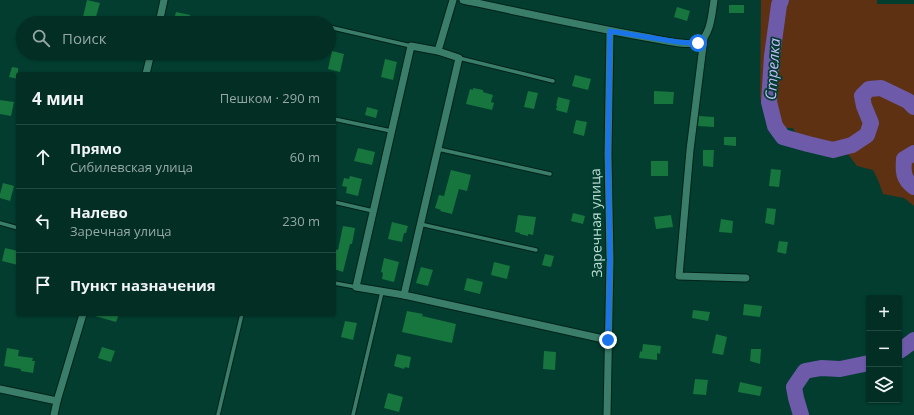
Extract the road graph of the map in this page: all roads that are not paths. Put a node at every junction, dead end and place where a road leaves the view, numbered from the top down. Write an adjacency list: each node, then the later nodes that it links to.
1 (164, 0): 5 (street)
2 (453, 0): 10 (street)
3 (463, 0): 7 (street)
4 (714, 0): 8 (street)
5 (161, 16)
6 (336, 30): 9 (lane)
7 (610, 31): 8 (street); 32 (street, Заречная улица)
8 (704, 38): 25 (street)
9 (411, 46): 10 (street); 16 (street)
10 (438, 51): 11 (street)
11 (459, 58): 14 (lane); 17 (street)
12 (150, 60): 13 (street)
13 (147, 72)
14 (553, 81)
15 (336, 119): 16 (lane)
16 (391, 131): 20 (street)
17 (438, 149): 18 (lane); 22 (street)
18 (550, 174)
19 (336, 202): 20 (lane)
20 (373, 211): 27 (street)
21 (0, 223): 23 (lane)
22 (420, 224): 24 (lane); 29 (street)
23 (16, 227)
24 (536, 250)
25 (746, 278)
26 (336, 283): 27 (lane)
27 (356, 288): 28 (street)
28 (382, 292): 29 (street); 37 (lane)
29 (404, 295): 32 (street)
30 (82, 316): 34 (street)
31 (242, 316): 36 (lane)
32 (608, 340): 38 (street, Заречная улица)
33 (0, 389): 34 (street)
34 (57, 401): 35 (street)
35 (54, 415)
36 (218, 415)
37 (352, 415)
38 (607, 415)

